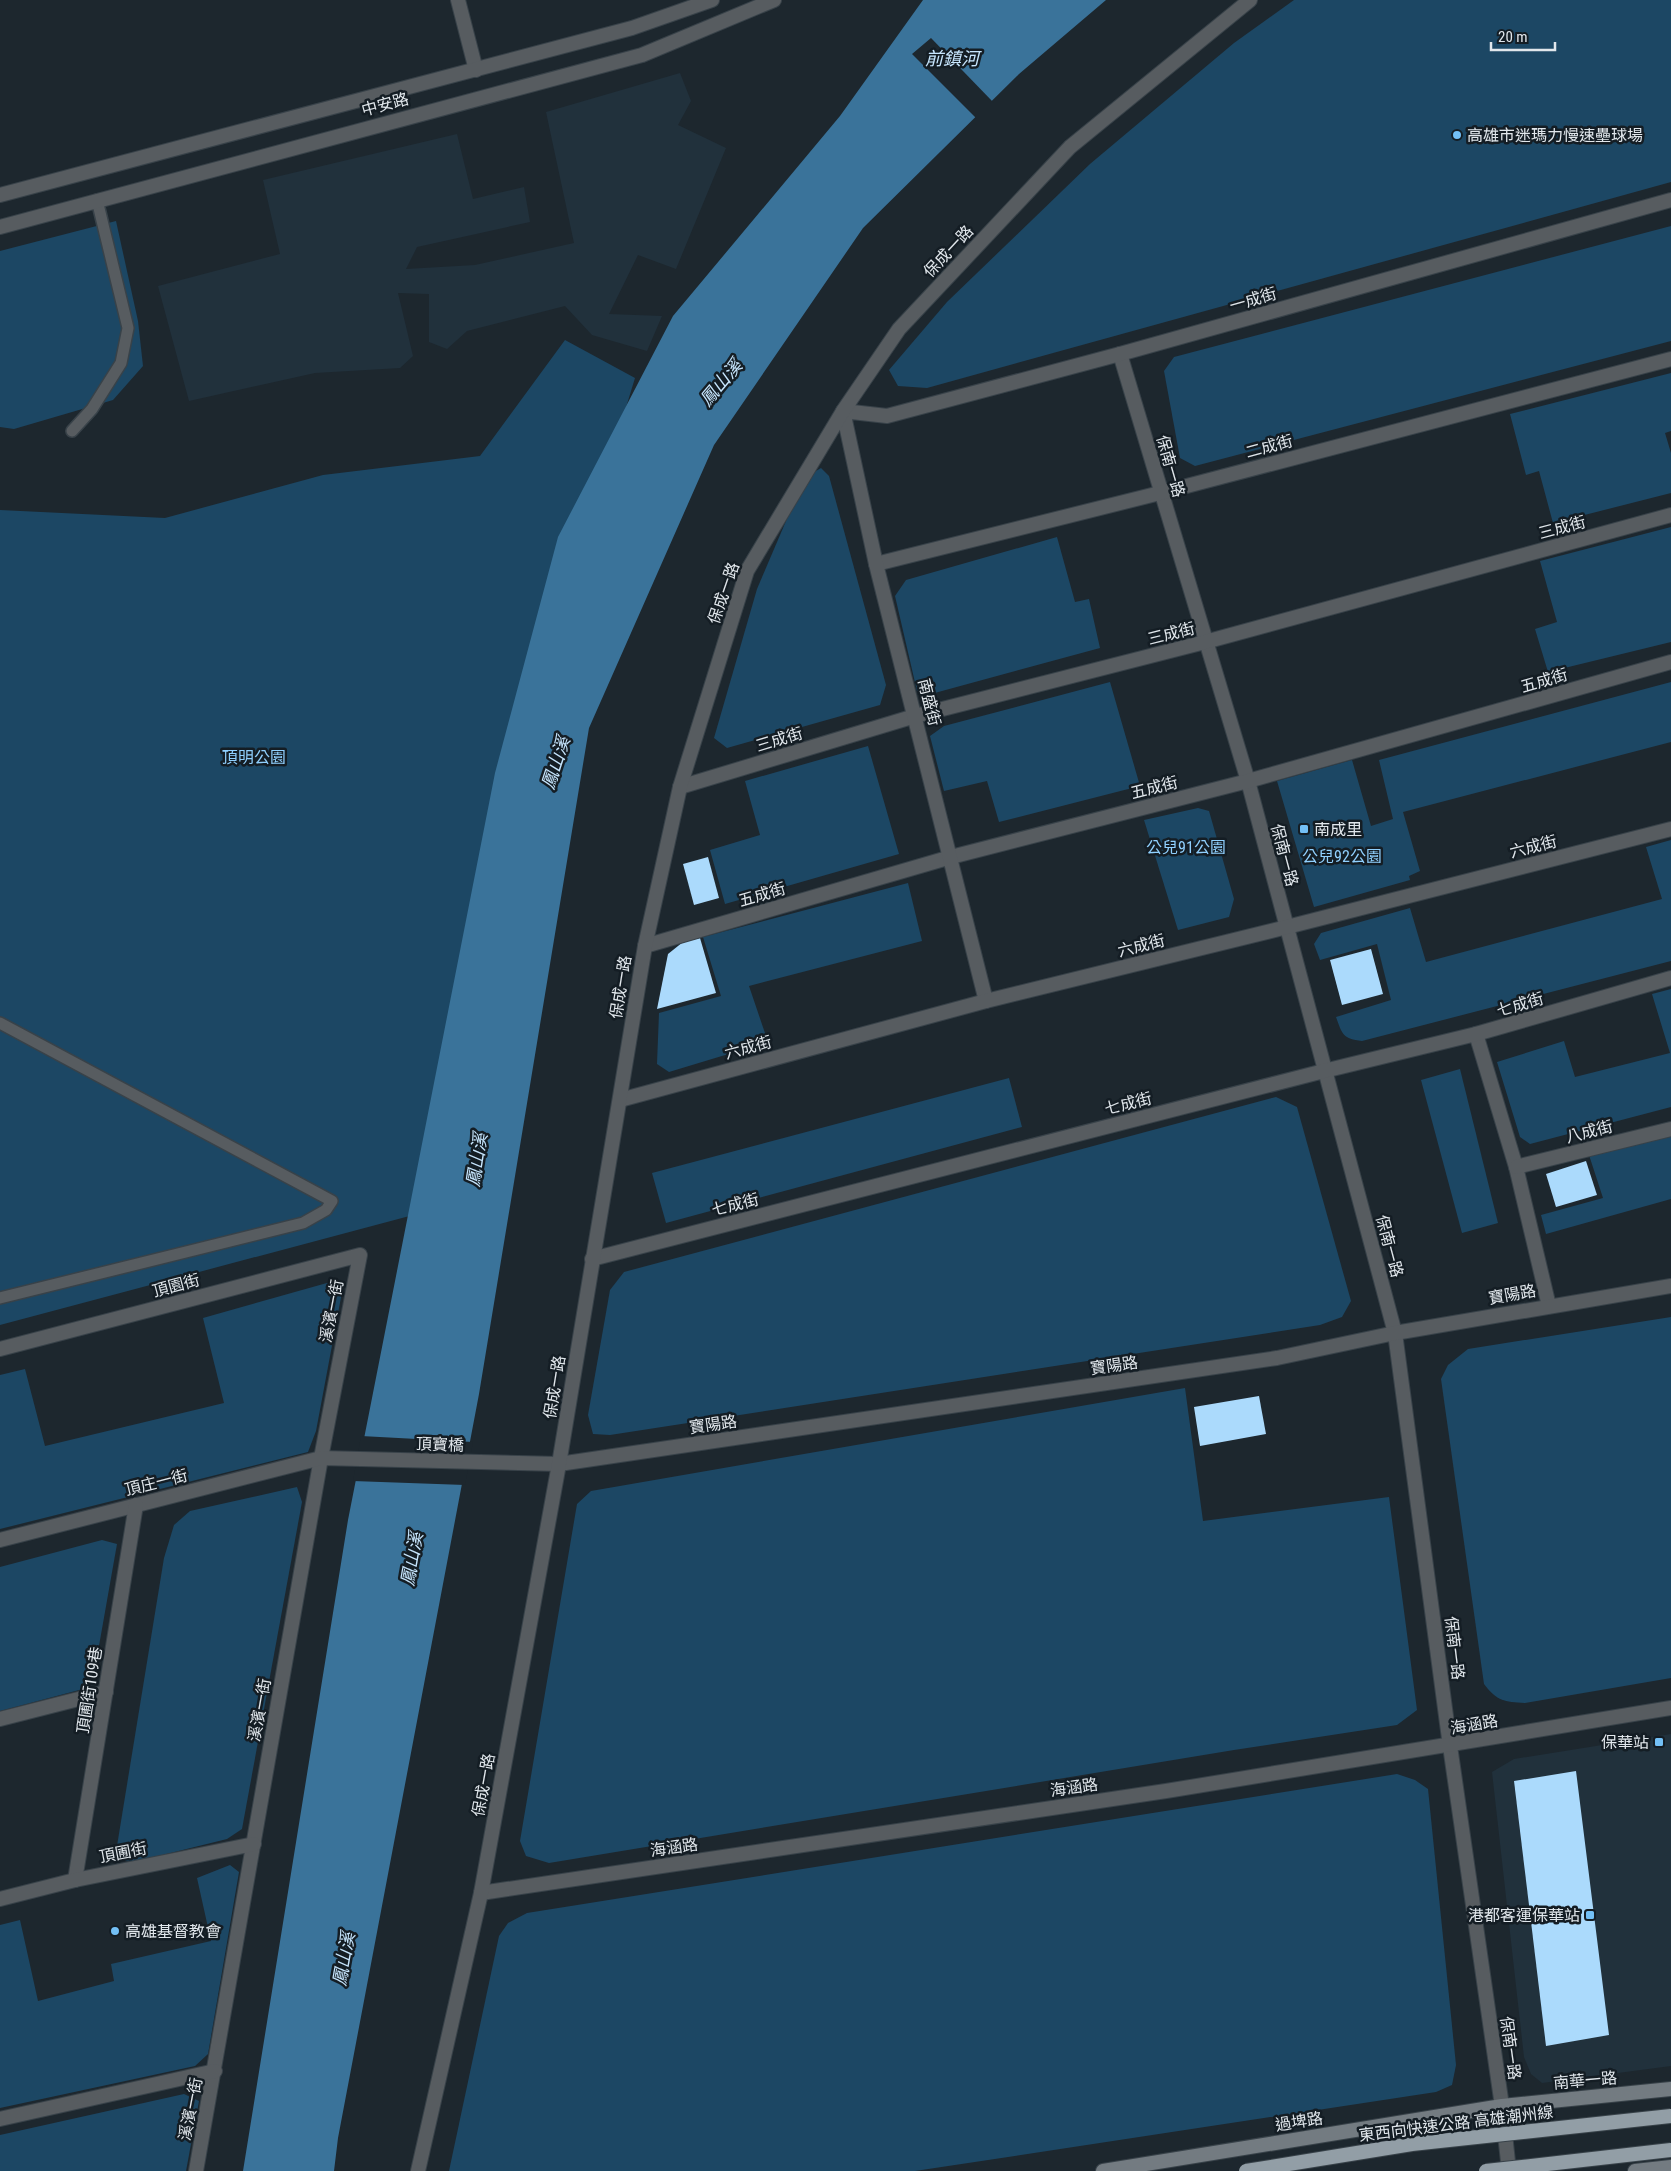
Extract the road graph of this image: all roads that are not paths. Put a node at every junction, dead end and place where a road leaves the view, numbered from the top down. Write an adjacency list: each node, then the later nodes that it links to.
1 (458, 0): 5 (street)
2 (712, 0): 5 (street, 中安路)
3 (774, 0): 7 (street, 中安路)
4 (1250, 0): 12 (street, 保成一路)
5 (476, 70): 6 (street, 中安路)
6 (0, 195)
7 (97, 200): 9 (street, 中安路); 13 (lane)
8 (1671, 200): 10 (street, 一成街)
9 (0, 227)
10 (1120, 354): 12 (street, 一成街); 14 (street, 保南一路)
11 (1671, 359): 14 (street, 二成街)
12 (843, 411): 16 (street, 南盛街); 21 (street, 保成一路)
13 (72, 430)
14 (1160, 493): 16 (street, 二成街); 17 (street, 保南一路)
15 (1671, 515): 17 (street, 三成街)
16 (876, 564): 19 (street, 南盛街)
17 (1205, 642): 19 (street, 三成街); 20 (street, 保南一路)
18 (1671, 662): 20 (street, 五成街)
19 (915, 716): 21 (street, 三成街); 23 (street, 南盛街)
20 (1248, 782): 23 (street, 五成街); 24 (street, 保南一路)
21 (680, 787): 25 (street, 保成一路)
22 (1671, 829): 24 (street, 六成街)
23 (951, 857): 25 (street, 五成街); 27 (street, 南盛街)
24 (1287, 927): 27 (street, 六成街); 30 (street, 保南一路)
25 (645, 946): 31 (street, 保成一路)
26 (1671, 978): 29 (street, 七成街)
27 (986, 1001): 31 (street, 六成街)
28 (0, 1023): 37 (lane)
29 (1476, 1034): 30 (street, 七成街); 33 (street)
30 (1324, 1071): 35 (street, 七成街); 39 (street, 保南一路)
31 (620, 1100): 35 (street, 保成一路)
32 (1671, 1129): 33 (street, 八成街)
33 (1516, 1167): 38 (street)
34 (360, 1255): 40 (street, 頂園街); 41 (street, 溪濱一街)
35 (592, 1259): 42 (street, 保成一路)
36 (1671, 1286): 38 (street, 寶陽路)
37 (0, 1298)
38 (1548, 1306): 39 (street, 寶陽路)
39 (1395, 1333): 42 (street, 寶陽路); 48 (street, 保南一路)
40 (0, 1350)
41 (321, 1458): 42 (street, 頂寶橋); 43 (street, 頂庄一街); 49 (street, 溪濱一街)
42 (559, 1464): 51 (street, 保成一路)
43 (136, 1505): 44 (street, 頂庄一街); 45 (street, 頂圃街109巷)
44 (0, 1540)
45 (106, 1692): 47 (street); 50 (street, 頂圃街109巷)
46 (1671, 1708): 48 (street, 海涵路)
47 (0, 1719)
48 (1450, 1746): 51 (street, 海涵路); 55 (street, 保南一路)
49 (254, 1844): 50 (street, 頂圃街); 53 (street, 溪濱一街)
50 (75, 1880): 52 (street, 頂圃街)
51 (481, 1893): 61 (street, 保成一路)
52 (0, 1900)
53 (215, 2071): 57 (street); 60 (street, 溪濱一街)
54 (1671, 2089): 55 (main road, 南華一路)
55 (1502, 2106): 62 (main road, 過埤路); 65 (street, 保南一路)
56 (1671, 2116): 63 (highway, 東西向快速公路 高雄潮州線, bridge)
57 (0, 2119)
58 (1671, 2150): 64 (highway, bridge)
59 (1671, 2167): 66 (main road)
60 (196, 2171)
61 (418, 2171)
62 (1103, 2171)
63 (1246, 2171)
64 (1486, 2171)
65 (1510, 2171)
66 (1635, 2171)

